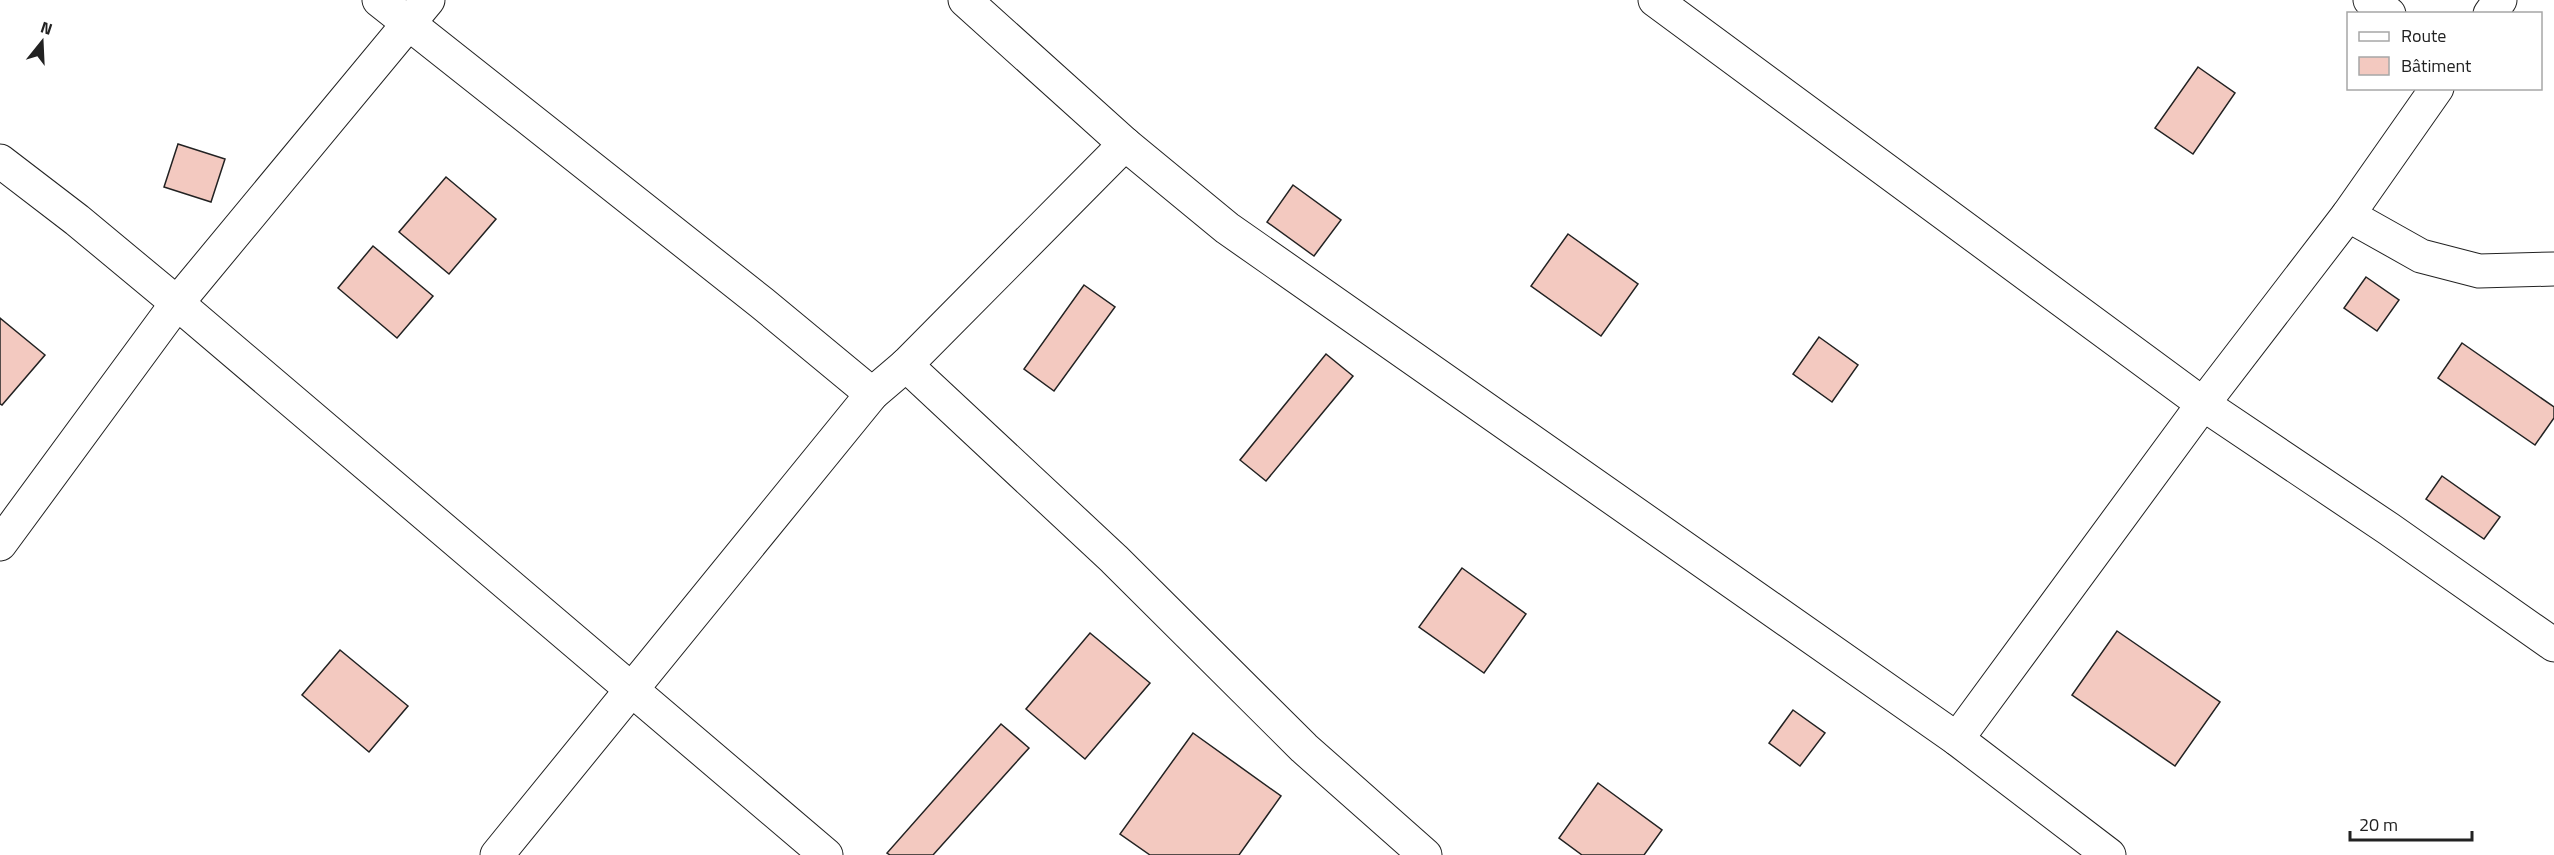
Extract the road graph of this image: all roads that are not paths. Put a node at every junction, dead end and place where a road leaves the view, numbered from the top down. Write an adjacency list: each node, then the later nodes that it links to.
1 (379, 0): 5 (street)
2 (965, 0): 8 (street)
3 (1655, 0): 15 (street)
4 (2370, 0): 6 (street)
5 (418, 11): 12 (street); 14 (street)
6 (2387, 12)
7 (2437, 90): 10 (street)
8 (1125, 144): 13 (street); 19 (street)
9 (0, 161): 12 (street)
10 (2348, 214): 11 (street); 15 (street)
11 (2554, 269)
12 (177, 303): 16 (street); 18 (street)
13 (906, 365): 14 (street); 22 (street)
14 (872, 394): 18 (street)
15 (2203, 404): 17 (street); 19 (street)
16 (0, 544)
17 (2554, 645)
18 (632, 692): 20 (street); 21 (street)
19 (1957, 739): 23 (street)
20 (497, 855)
21 (826, 855)
22 (1425, 855)
23 (2109, 855)

